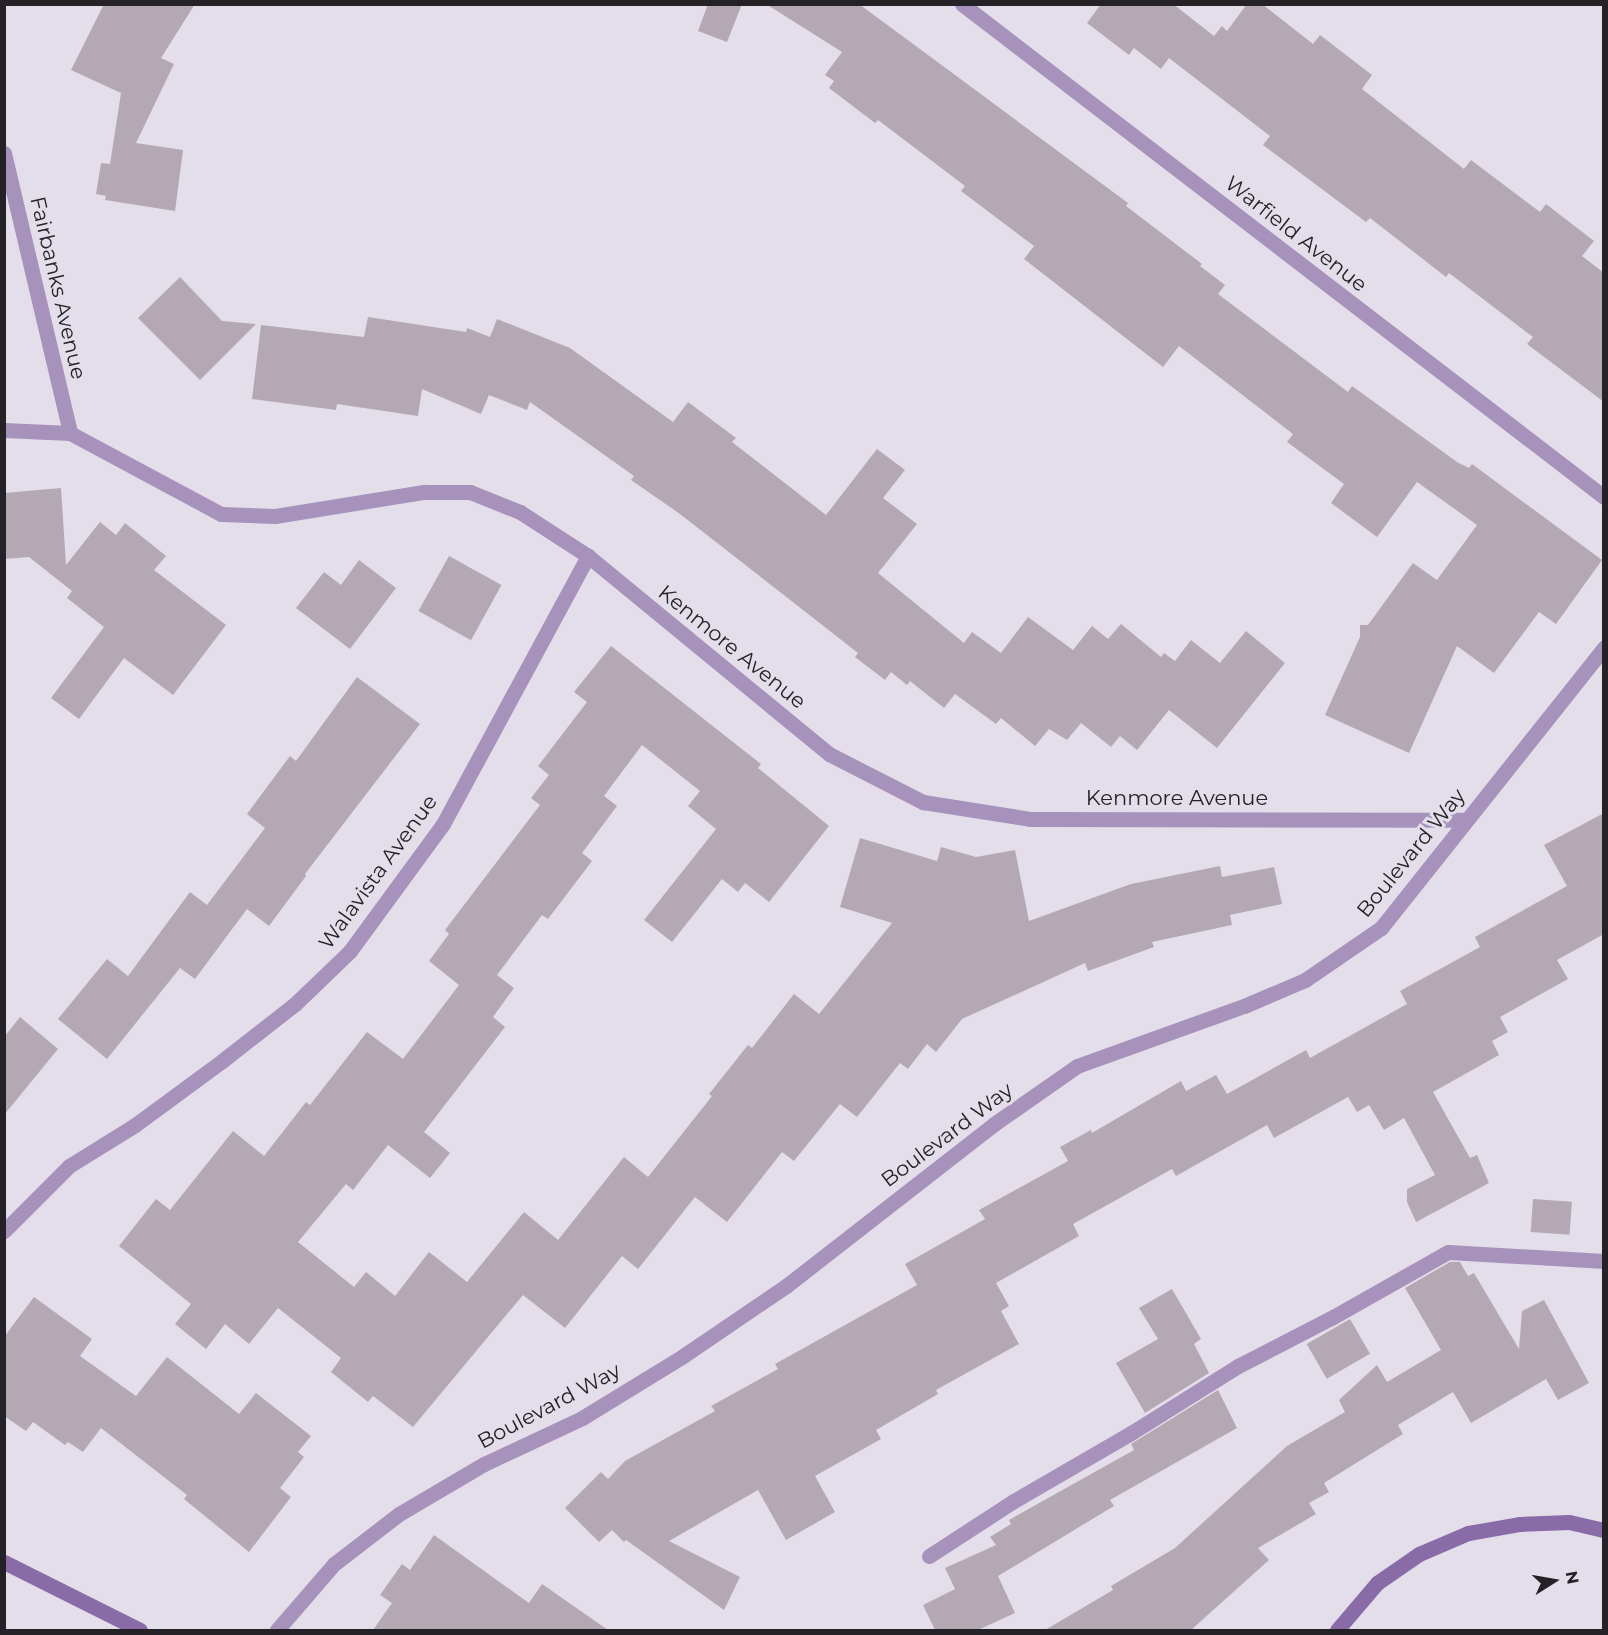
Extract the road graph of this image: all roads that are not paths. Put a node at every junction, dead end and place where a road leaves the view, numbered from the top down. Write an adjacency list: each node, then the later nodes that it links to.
1 (962, 4): 5 (street, Warfield Avenue)
2 (4, 153): 4 (street, Fairbanks Avenue)
3 (4, 430): 4 (street, Kenmore Avenue)
4 (70, 433): 6 (street, Kenmore Avenue)
5 (1604, 497)
6 (588, 556): 8 (street, Kenmore Avenue); 9 (street, Walavista Avenue)
7 (1604, 648): 8 (street, Boulevard Way)
8 (1465, 819): 15 (street, Boulevard Way)
9 (4, 1231)
10 (1604, 1262): 12 (street)
11 (1604, 1530): 16 (street)
12 (929, 1556)
13 (4, 1562): 14 (street)
14 (140, 1630)
15 (277, 1630)
16 (1337, 1630)

